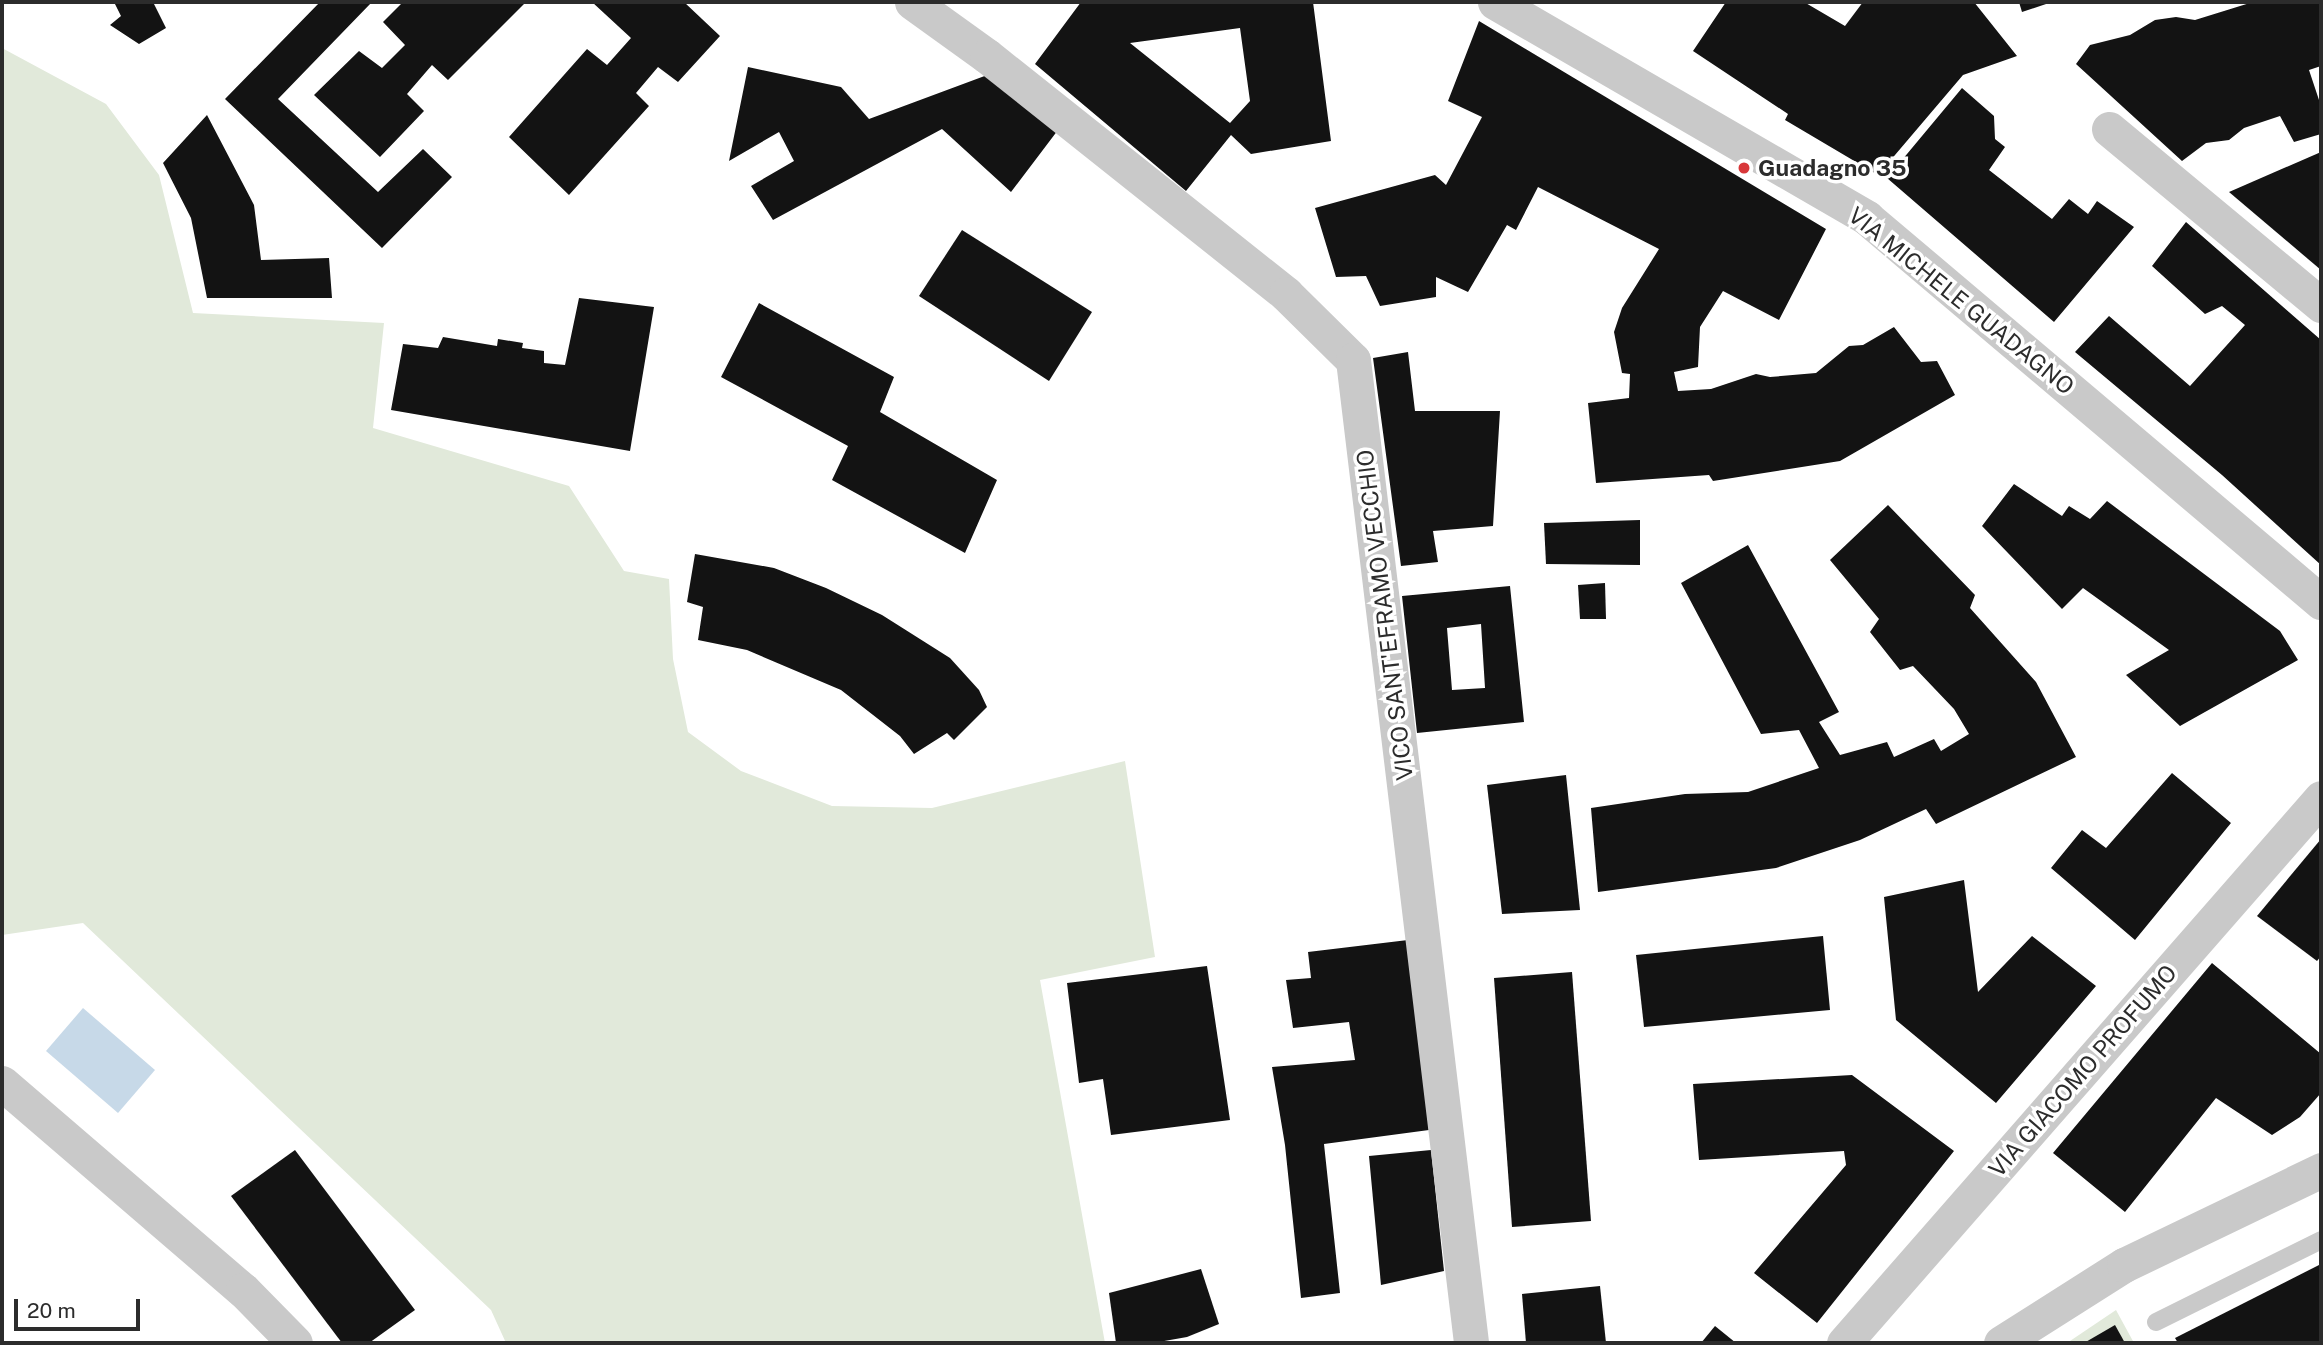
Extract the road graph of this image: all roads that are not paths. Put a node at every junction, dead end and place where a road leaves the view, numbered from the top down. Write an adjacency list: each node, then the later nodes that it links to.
1 (912, 2): 12 (street, VICO SANT'EFRAMO VECCHIO)
2 (1495, 2): 5 (street, VIA MICHELE GUADAGNO)
3 (2109, 129): 4 (street)
4 (2321, 305)
5 (2321, 602)
6 (2321, 798): 13 (street, VIA GIACOMO PROFUMO)
7 (2, 1083): 11 (street)
8 (2321, 1170): 14 (street)
9 (2321, 1240): 10 (lane)
10 (2156, 1322)
11 (295, 1343)
12 (1471, 1343)
13 (1844, 1343)
14 (2001, 1343)

